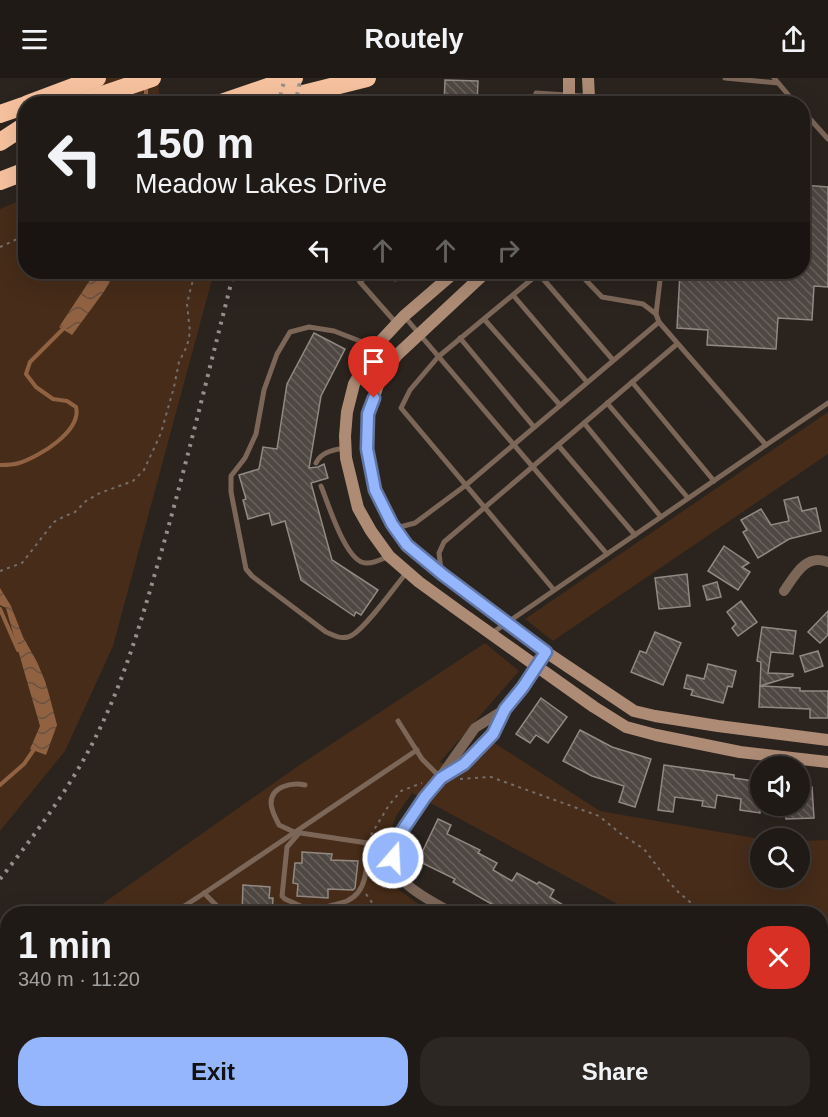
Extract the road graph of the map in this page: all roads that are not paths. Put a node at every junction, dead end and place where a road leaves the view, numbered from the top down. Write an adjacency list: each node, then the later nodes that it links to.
1 (152, 78): 8 (highway, bridge)
2 (294, 78): 10 (highway)
3 (367, 78): 11 (highway)
4 (569, 78): 14 (street)
5 (588, 78): 15 (street)
6 (724, 78): 7 (lane)
7 (776, 80): 16 (lane)
8 (100, 87): 9 (highway)
9 (61, 96)
10 (241, 96)
11 (295, 96)
12 (536, 96): 13 (lane)
13 (550, 96)
14 (568, 96)
15 (588, 96)
16 (789, 96)
17 (18, 107): 18 (highway)
18 (1, 113)
19 (810, 119): 23 (lane)
20 (18, 126): 22 (highway)
21 (18, 130): 24 (highway)
22 (0, 132)
23 (828, 139)
24 (0, 142)
25 (18, 174): 26 (highway)
26 (0, 181)
27 (359, 279): 35 (lane)
28 (363, 279): 35 (lane)
29 (447, 279): 39 (street)
30 (478, 279): 41 (street)
31 (532, 279): 36 (lane)
32 (543, 279): 47 (lane)
33 (585, 279): 37 (lane)
34 (660, 279): 37 (lane)
35 (360, 282): 39 (lane)
36 (513, 295): 38 (lane); 48 (lane)
37 (656, 314): 40 (lane)
38 (484, 319): 42 (lane); 52 (lane)
39 (401, 320): 41 (lane); 44 (street)
40 (658, 322): 43 (lane); 47 (lane)
41 (419, 334): 45 (street); 46 (lane)
42 (460, 338): 46 (lane); 54 (lane)
43 (677, 344): 49 (lane); 57 (lane)
44 (376, 346): 45 (lane); 58 (street); 72 (lane)
45 (397, 355): 67 (street)
46 (438, 357): 55 (lane); 62 (lane)
47 (613, 360): 48 (lane)
48 (587, 382): 52 (lane)
49 (632, 382): 50 (lane); 61 (lane)
50 (607, 403): 53 (lane); 64 (lane)
51 (828, 403): 57 (lane)
52 (560, 405): 54 (lane)
53 (584, 423): 56 (lane); 66 (lane)
54 (534, 427): 55 (lane)
55 (513, 444): 60 (lane); 62 (lane)
56 (558, 445): 60 (lane); 68 (lane)
57 (766, 445): 61 (lane)
58 (346, 447): 59 (lane); 70 (street)
59 (316, 463)
60 (533, 467): 65 (lane); 69 (lane)
61 (714, 481): 64 (lane)
62 (466, 485): 65 (lane); 67 (lane)
63 (321, 486): 70 (lane)
64 (688, 498): 66 (lane)
65 (485, 508): 73 (lane); 74 (lane)
66 (661, 517): 68 (lane)
67 (395, 528): 73 (street)
68 (635, 535): 69 (lane)
69 (607, 554): 74 (lane)
70 (389, 556): 72 (street)
71 (828, 561): 75 (street)
72 (407, 572): 77 (street)
73 (442, 574): 76 (street)
74 (554, 590): 76 (lane)
75 (784, 591)
76 (507, 622): 77 (lane); 78 (street)
77 (491, 633): 79 (street)
78 (546, 652): 79 (street); 82 (street)
79 (537, 666): 80 (street); 84 (street)
80 (505, 709): 85 (street); 85 (street)
81 (398, 721): 83 (lane)
82 (828, 740)
83 (417, 750): 85 (lane); 87 (lane)
84 (828, 762)
85 (441, 778): 89 (street)
86 (305, 785): 87 (lane)
87 (297, 832): 88 (lane); 90 (lane); 93 (lane)
88 (367, 843): 89 (lane); 94 (lane)
89 (394, 847): 95 (street)
90 (204, 893): 91 (lane); 92 (lane)
91 (184, 906)
92 (217, 906)
93 (298, 906)
94 (329, 906)
95 (441, 906)

